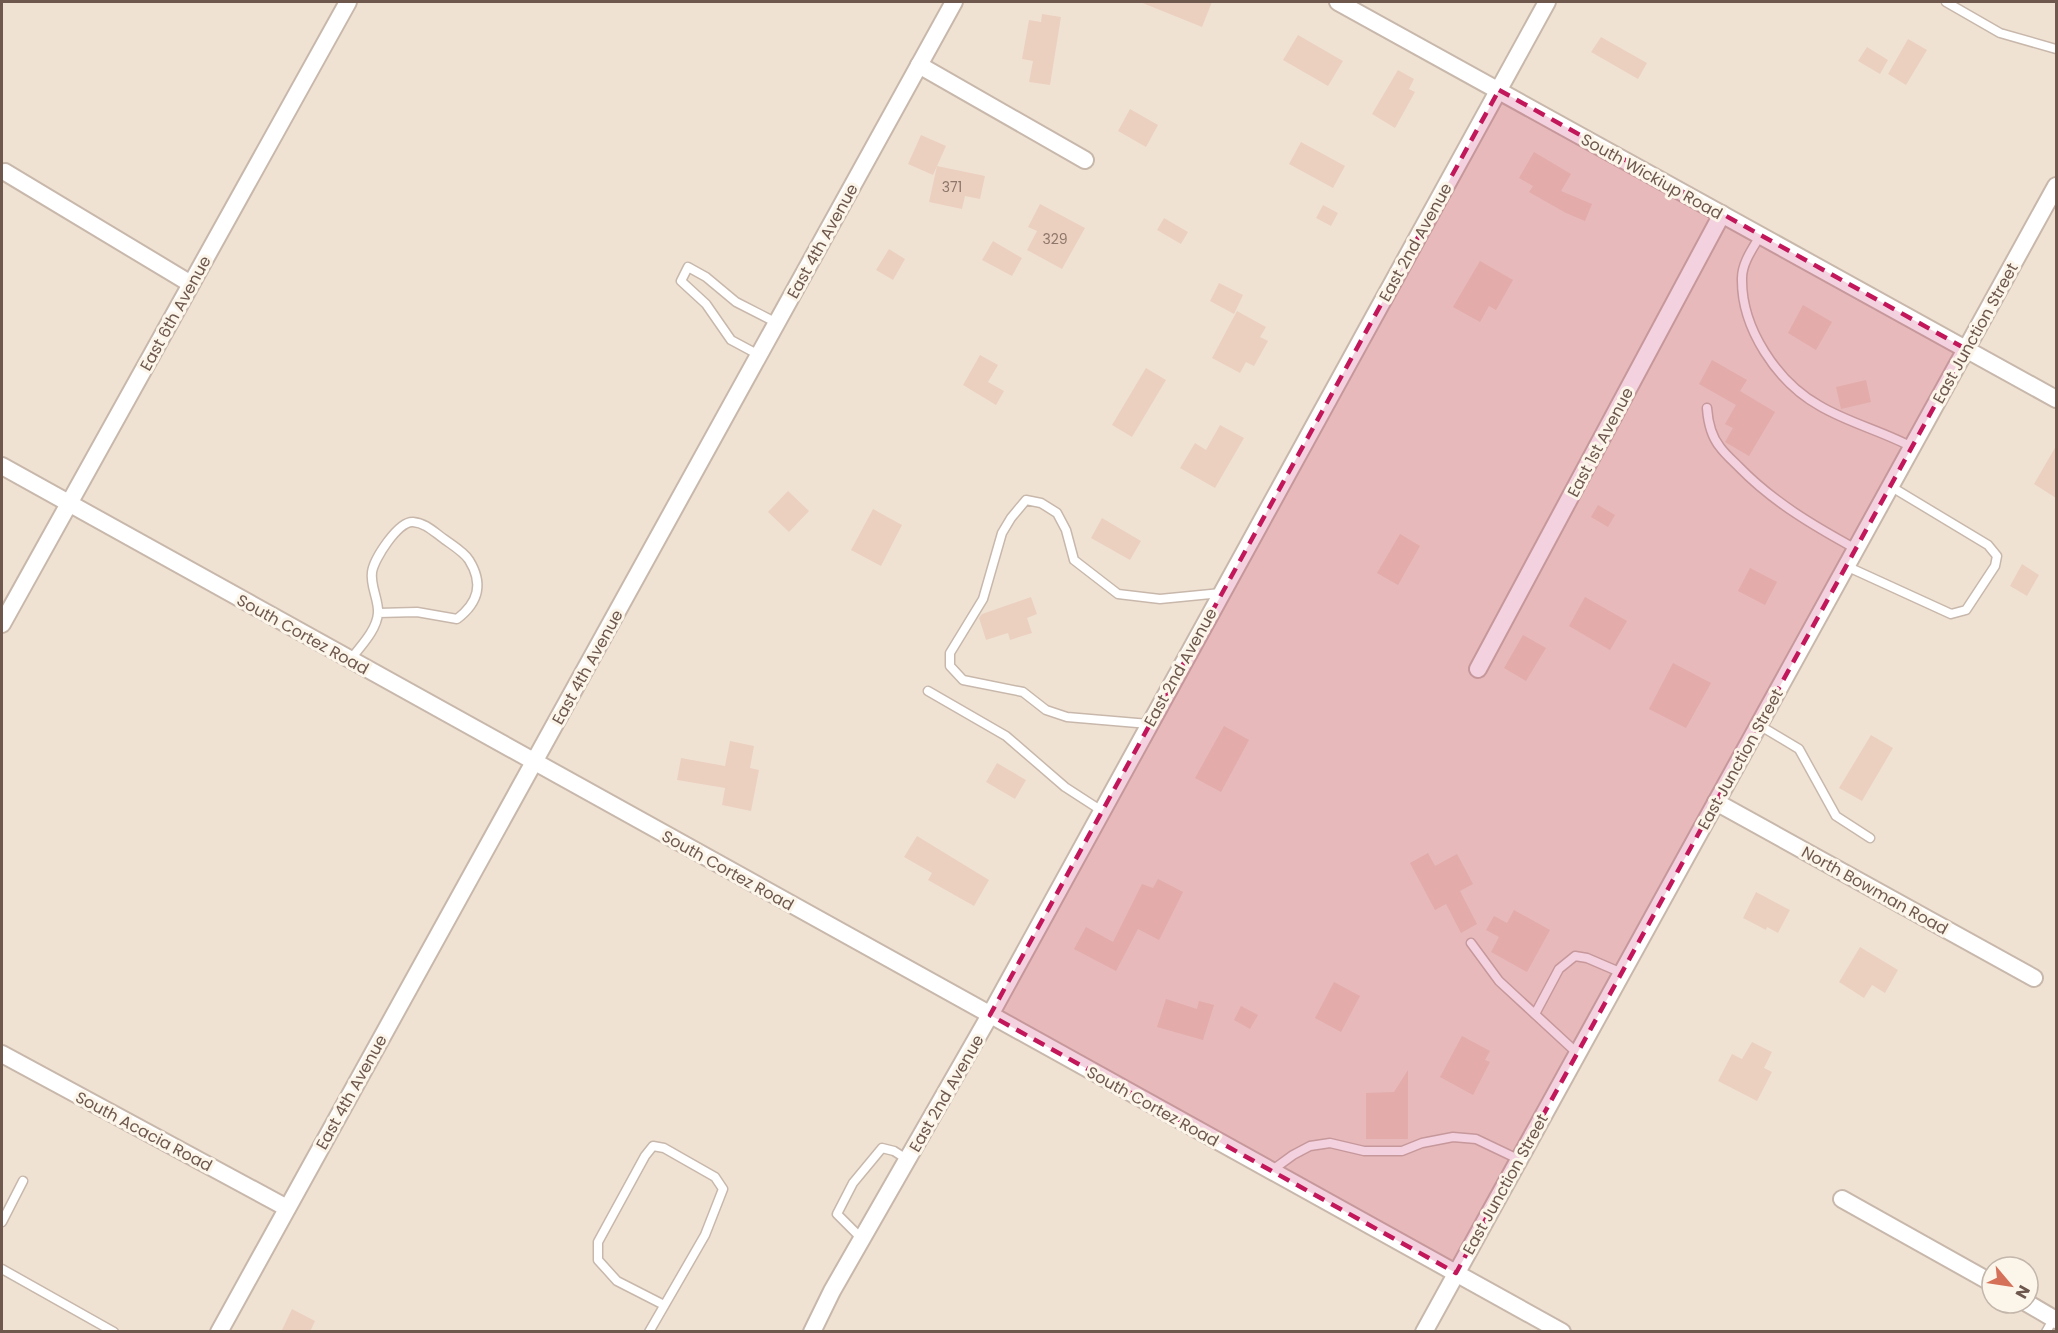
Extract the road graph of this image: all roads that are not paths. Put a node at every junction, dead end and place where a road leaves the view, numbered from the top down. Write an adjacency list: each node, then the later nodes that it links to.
1 (348, 2): 14 (street, East 6th Avenue)
2 (954, 2): 7 (street, East 4th Avenue)
3 (1338, 2): 8 (street, South Wickiup Road)
4 (1547, 2): 8 (street, East 2nd Avenue)
5 (1946, 2): 6 (lane)
6 (2056, 49)
7 (919, 65): 9 (street); 15 (street, East 4th Avenue)
8 (1499, 90): 12 (street, South Wickiup Road); 26 (street, East 2nd Avenue)
9 (1085, 160)
10 (5, 172): 14 (street)
11 (2056, 186): 16 (street, East Junction Street)
12 (1722, 214): 13 (street, South Wickiup Road); 30 (street, East 1st Avenue)
13 (1760, 236): 16 (street, South Wickiup Road); 20 (lane)
14 (191, 284): 23 (street, East 6th Avenue)
15 (777, 323): 17 (street, East 4th Avenue); 17 (lane)
16 (1966, 349): 18 (street, South Wickiup Road); 20 (street, East Junction Street)
17 (759, 355): 34 (street, East 4th Avenue)
18 (2056, 399)
19 (1707, 408): 24 (lane)
20 (1912, 447): 22 (street, East Junction Street)
21 (2, 466): 23 (street, South Cortez Road)
22 (1890, 486): 24 (street, East Junction Street); 25 (lane)
23 (69, 504): 28 (street, East 6th Avenue); 29 (street, South Cortez Road)
24 (1856, 549): 25 (street, East Junction Street)
25 (1846, 566): 33 (street, East Junction Street)
26 (1221, 593): 32 (street, East 2nd Avenue); 32 (lane)
27 (378, 613): 27 (lane); 29 (lane)
28 (2, 624)
29 (350, 660): 34 (street, South Cortez Road)
30 (1478, 669)
31 (928, 691): 36 (lane)
32 (1149, 724): 36 (street, East 2nd Avenue)
33 (1759, 725): 35 (street, East Junction Street); 37 (lane)
34 (534, 762): 42 (street, South Cortez Road); 50 (street, East 4th Avenue)
35 (1716, 802): 39 (street, East Junction Street); 40 (street, North Bowman Road)
36 (1102, 811): 42 (street, East 2nd Avenue)
37 (1870, 838)
38 (1471, 943): 41 (lane)
39 (1622, 973): 41 (lane); 43 (street, East Junction Street)
40 (2034, 978)
41 (1536, 1014): 43 (lane)
42 (990, 1015): 46 (street, East 2nd Avenue); 47 (street, South Cortez Road)
43 (1577, 1053): 45 (street, East Junction Street)
44 (2, 1054): 50 (street, South Acacia Road)
45 (1518, 1159): 47 (lane); 54 (street, East Junction Street)
46 (908, 1160): 52 (street, East 2nd Avenue); 52 (lane)
47 (1271, 1171): 54 (street, South Cortez Road)
48 (23, 1181): 51 (lane)
49 (1842, 1199): 55 (street)
50 (287, 1208): 60 (street, East 4th Avenue)
51 (2, 1222)
52 (862, 1239): 62 (street, East 2nd Avenue)
53 (2, 1269): 59 (lane)
54 (1456, 1273): 63 (street, East Junction Street); 64 (street, South Cortez Road)
55 (1980, 1276)
56 (664, 1305): 56 (lane); 61 (lane)
57 (2040, 1313): 58 (street)
58 (2052, 1323)
59 (114, 1332)
60 (219, 1332)
61 (649, 1332)
62 (812, 1332)
63 (1424, 1332)
64 (1562, 1332)

